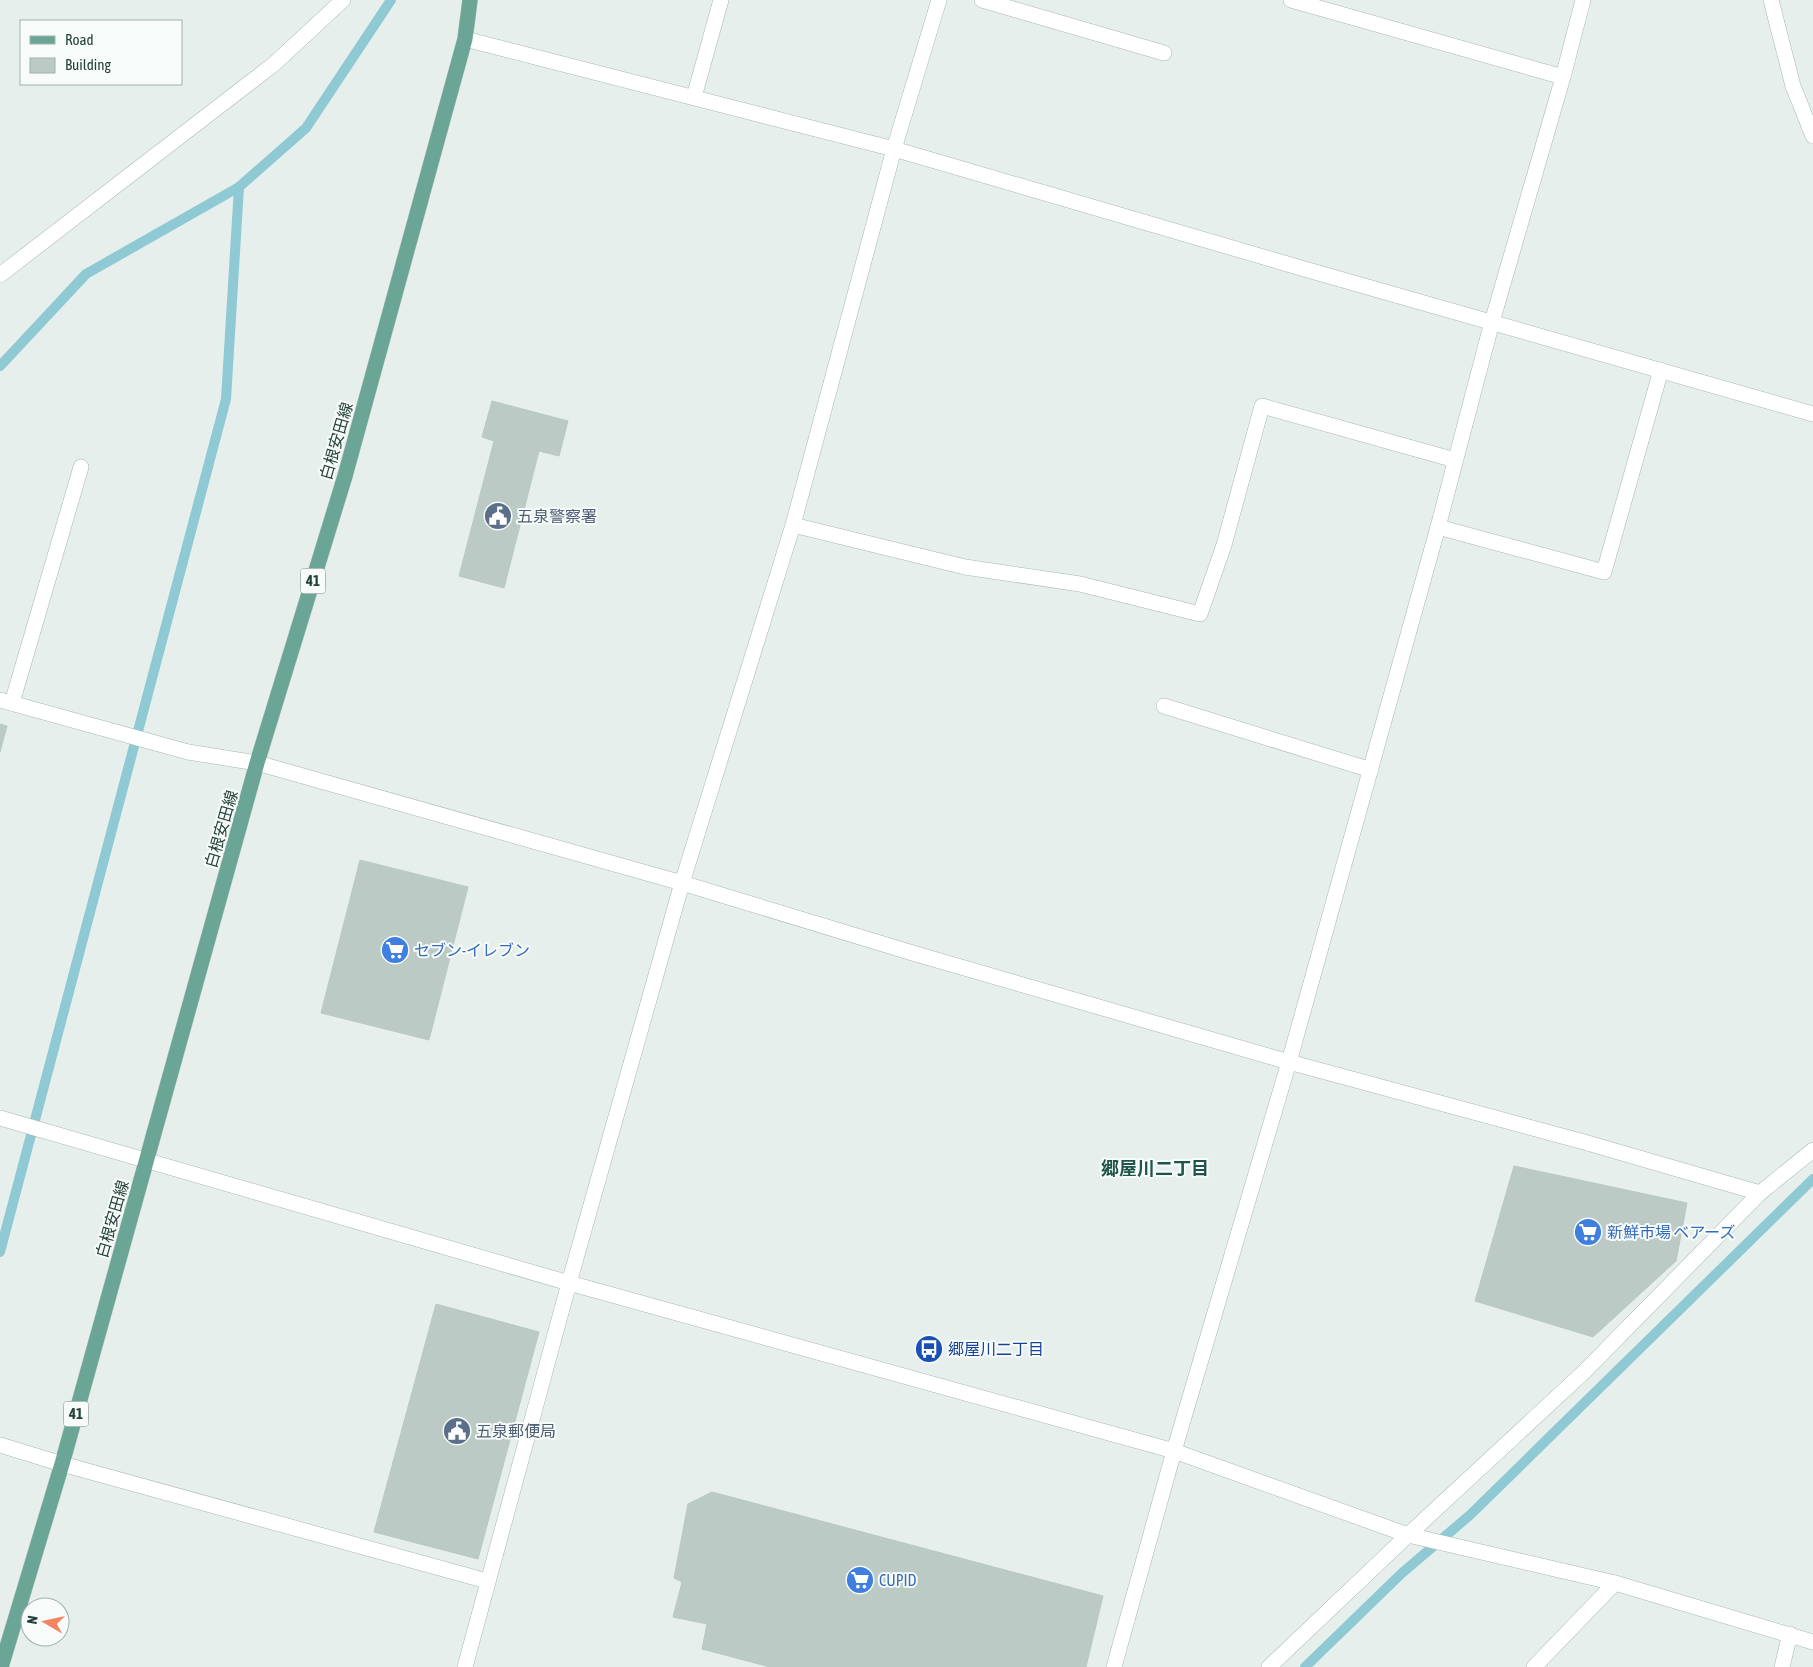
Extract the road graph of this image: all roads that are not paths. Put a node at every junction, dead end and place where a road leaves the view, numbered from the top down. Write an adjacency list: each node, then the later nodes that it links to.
1 (342, 0): 15 (street)
2 (470, 0): 9 (main road, 白根安田線 / 41)
3 (721, 0): 12 (street)
4 (939, 0): 14 (street)
5 (982, 0): 10 (street)
6 (1291, 0): 11 (street)
7 (1583, 0): 11 (street)
8 (1771, 0): 13 (street)
9 (465, 39): 12 (street); 25 (main road, 白根安田線 / 41)
10 (1164, 54)
11 (1563, 77): 16 (street)
12 (694, 97): 14 (street)
13 (1813, 136)
14 (894, 149): 16 (street); 21 (street)
15 (0, 275)
16 (1492, 322): 17 (street); 19 (street)
17 (1661, 370): 18 (street); 22 (street)
18 (1813, 414)
19 (1455, 460): 21 (street); 22 (street)
20 (81, 466): 23 (street)
21 (793, 525): 27 (street)
22 (1438, 527): 26 (street)
23 (6, 702): 25 (street)
24 (1164, 706): 26 (street)
25 (258, 763): 27 (street); 31 (main road, 白根安田線 / 41)
26 (1371, 770): 28 (street)
27 (682, 884): 28 (street); 33 (street)
28 (1290, 1062): 32 (street); 35 (street)
29 (0, 1118): 31 (street)
30 (1813, 1150): 32 (street)
31 (147, 1160): 33 (street); 36 (main road, 白根安田線 / 41)
32 (1760, 1193): 37 (street)
33 (569, 1283): 35 (street); 38 (street)
34 (0, 1445): 36 (street)
35 (1174, 1451): 37 (street); 44 (street)
36 (62, 1464): 38 (street); 42 (main road, 白根安田線 / 41)
37 (1408, 1535): 39 (street); 45 (street)
38 (487, 1581): 43 (street)
39 (1615, 1583): 40 (street); 46 (street)
40 (1790, 1634): 41 (street); 47 (street)
41 (1813, 1642)
42 (2, 1667)
43 (465, 1667)
44 (1114, 1667)
45 (1270, 1667)
46 (1534, 1667)
47 (1782, 1667)

